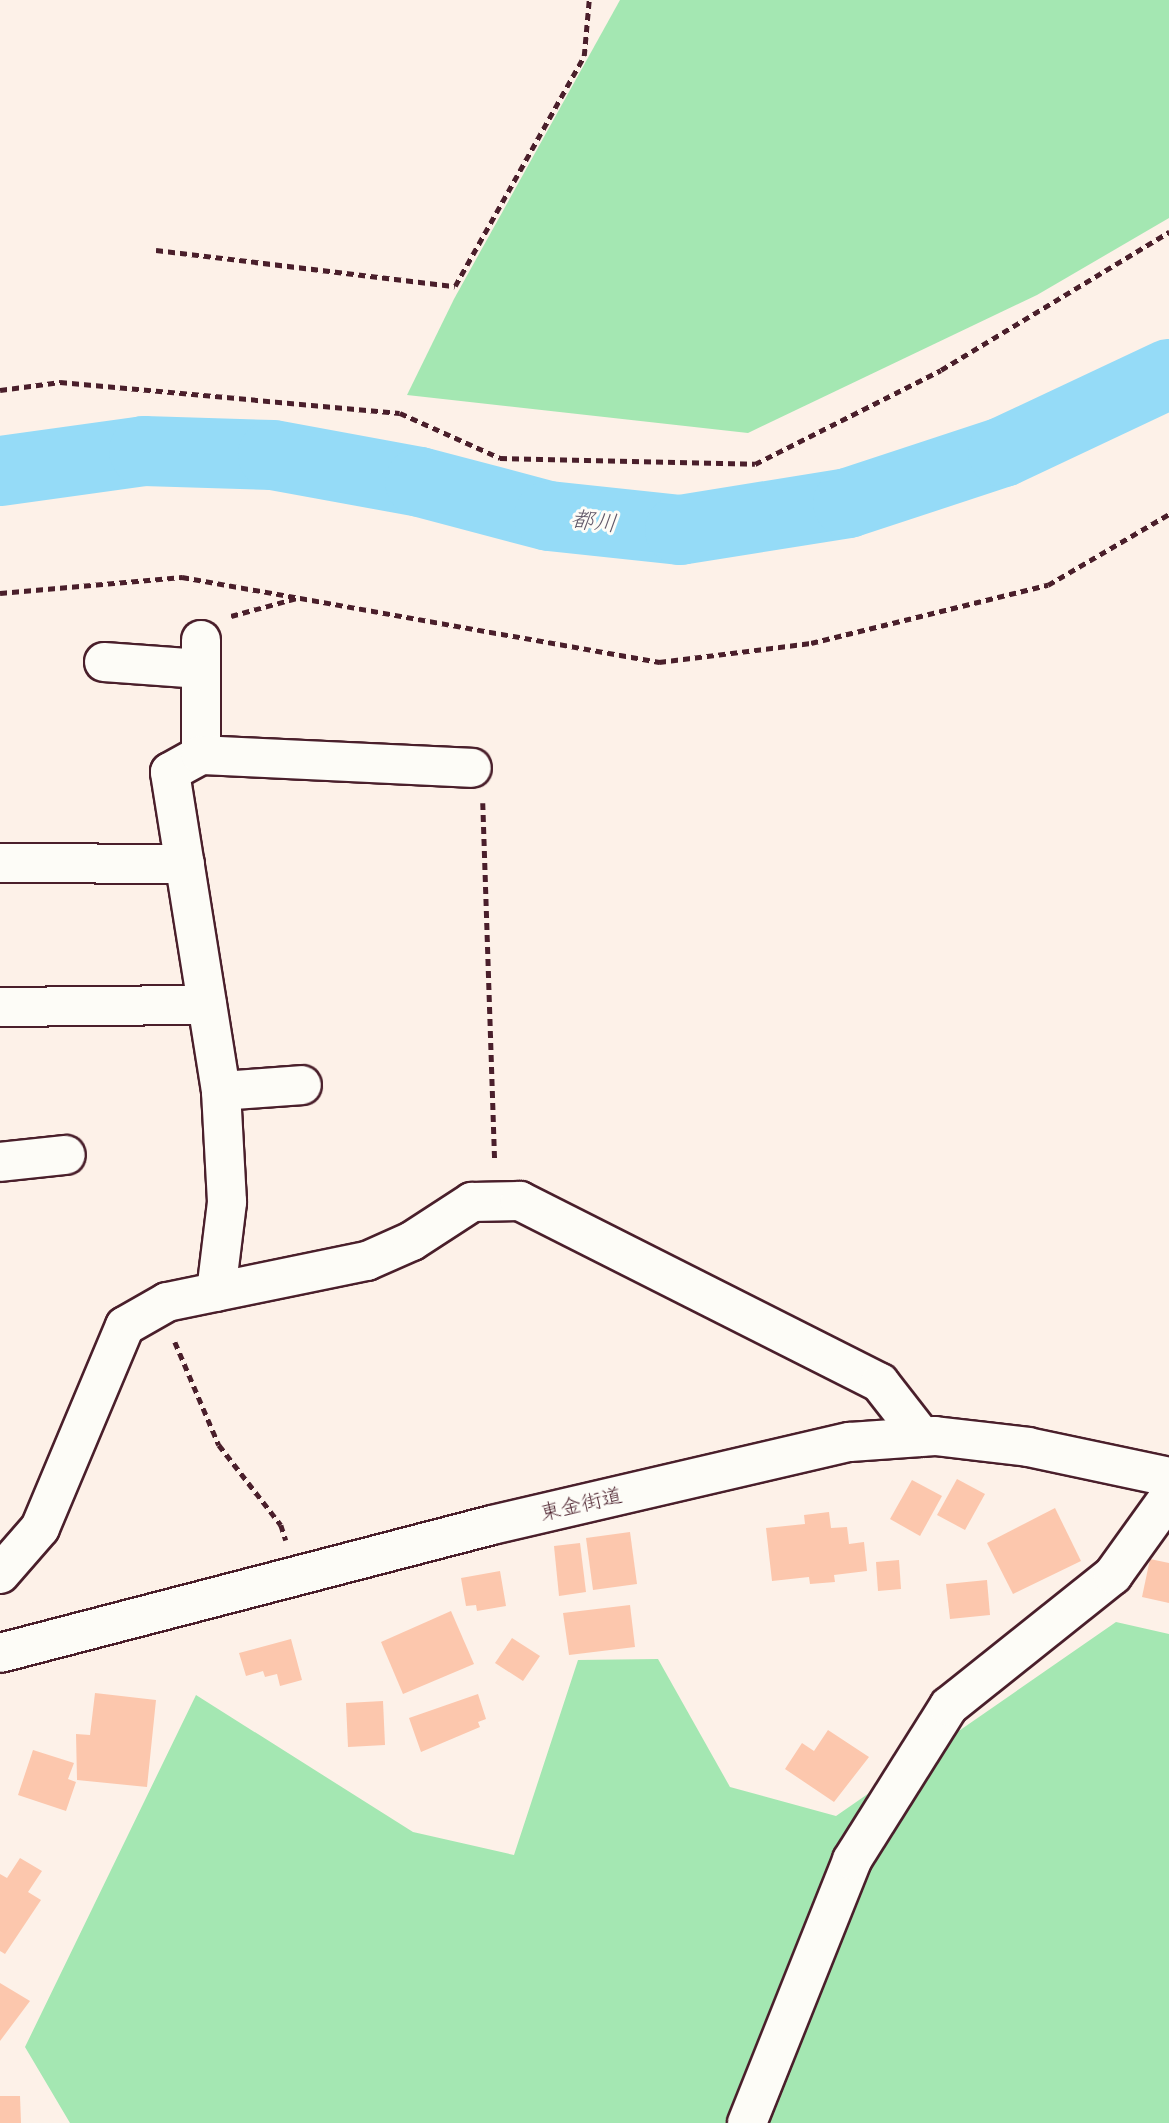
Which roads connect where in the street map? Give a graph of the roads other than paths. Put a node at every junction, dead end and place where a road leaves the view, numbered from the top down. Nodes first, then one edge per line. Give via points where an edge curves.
1 (104, 662) dead end
2 (201, 755) junction
3 (472, 768) road end
4 (0, 863) edge
5 (185, 864) junction
6 (207, 1005) junction
7 (0, 1007) edge
8 (302, 1085) dead end
9 (220, 1091) junction
10 (66, 1155) dead end
11 (0, 1162) edge
12 (216, 1292) junction
13 (922, 1437) junction
14 (1169, 1477) edge
15 (1169, 1497) edge
16 (0, 1574) edge
17 (0, 1653) edge
18 (747, 2123) edge

1 - 2 main road via 201,654
2 - 3 main road
2 - 5 main road via 170,772
4 - 5 main road
5 - 6 main road
6 - 7 main road
6 - 9 main road
8 - 9 main road
9 - 12 main road via 227,1202
10 - 11 main road
12 - 13 main road via 367,1261 412,1241 472,1202 520,1200 880,1383
12 - 16 main road via 160,1306 125,1326 40,1528
13 - 14 main road, 東金街道 via 1028,1447
13 - 17 main road, 東金街道 via 836,1445 492,1525
15 - 18 main road via 1113,1575 949,1706 852,1860

